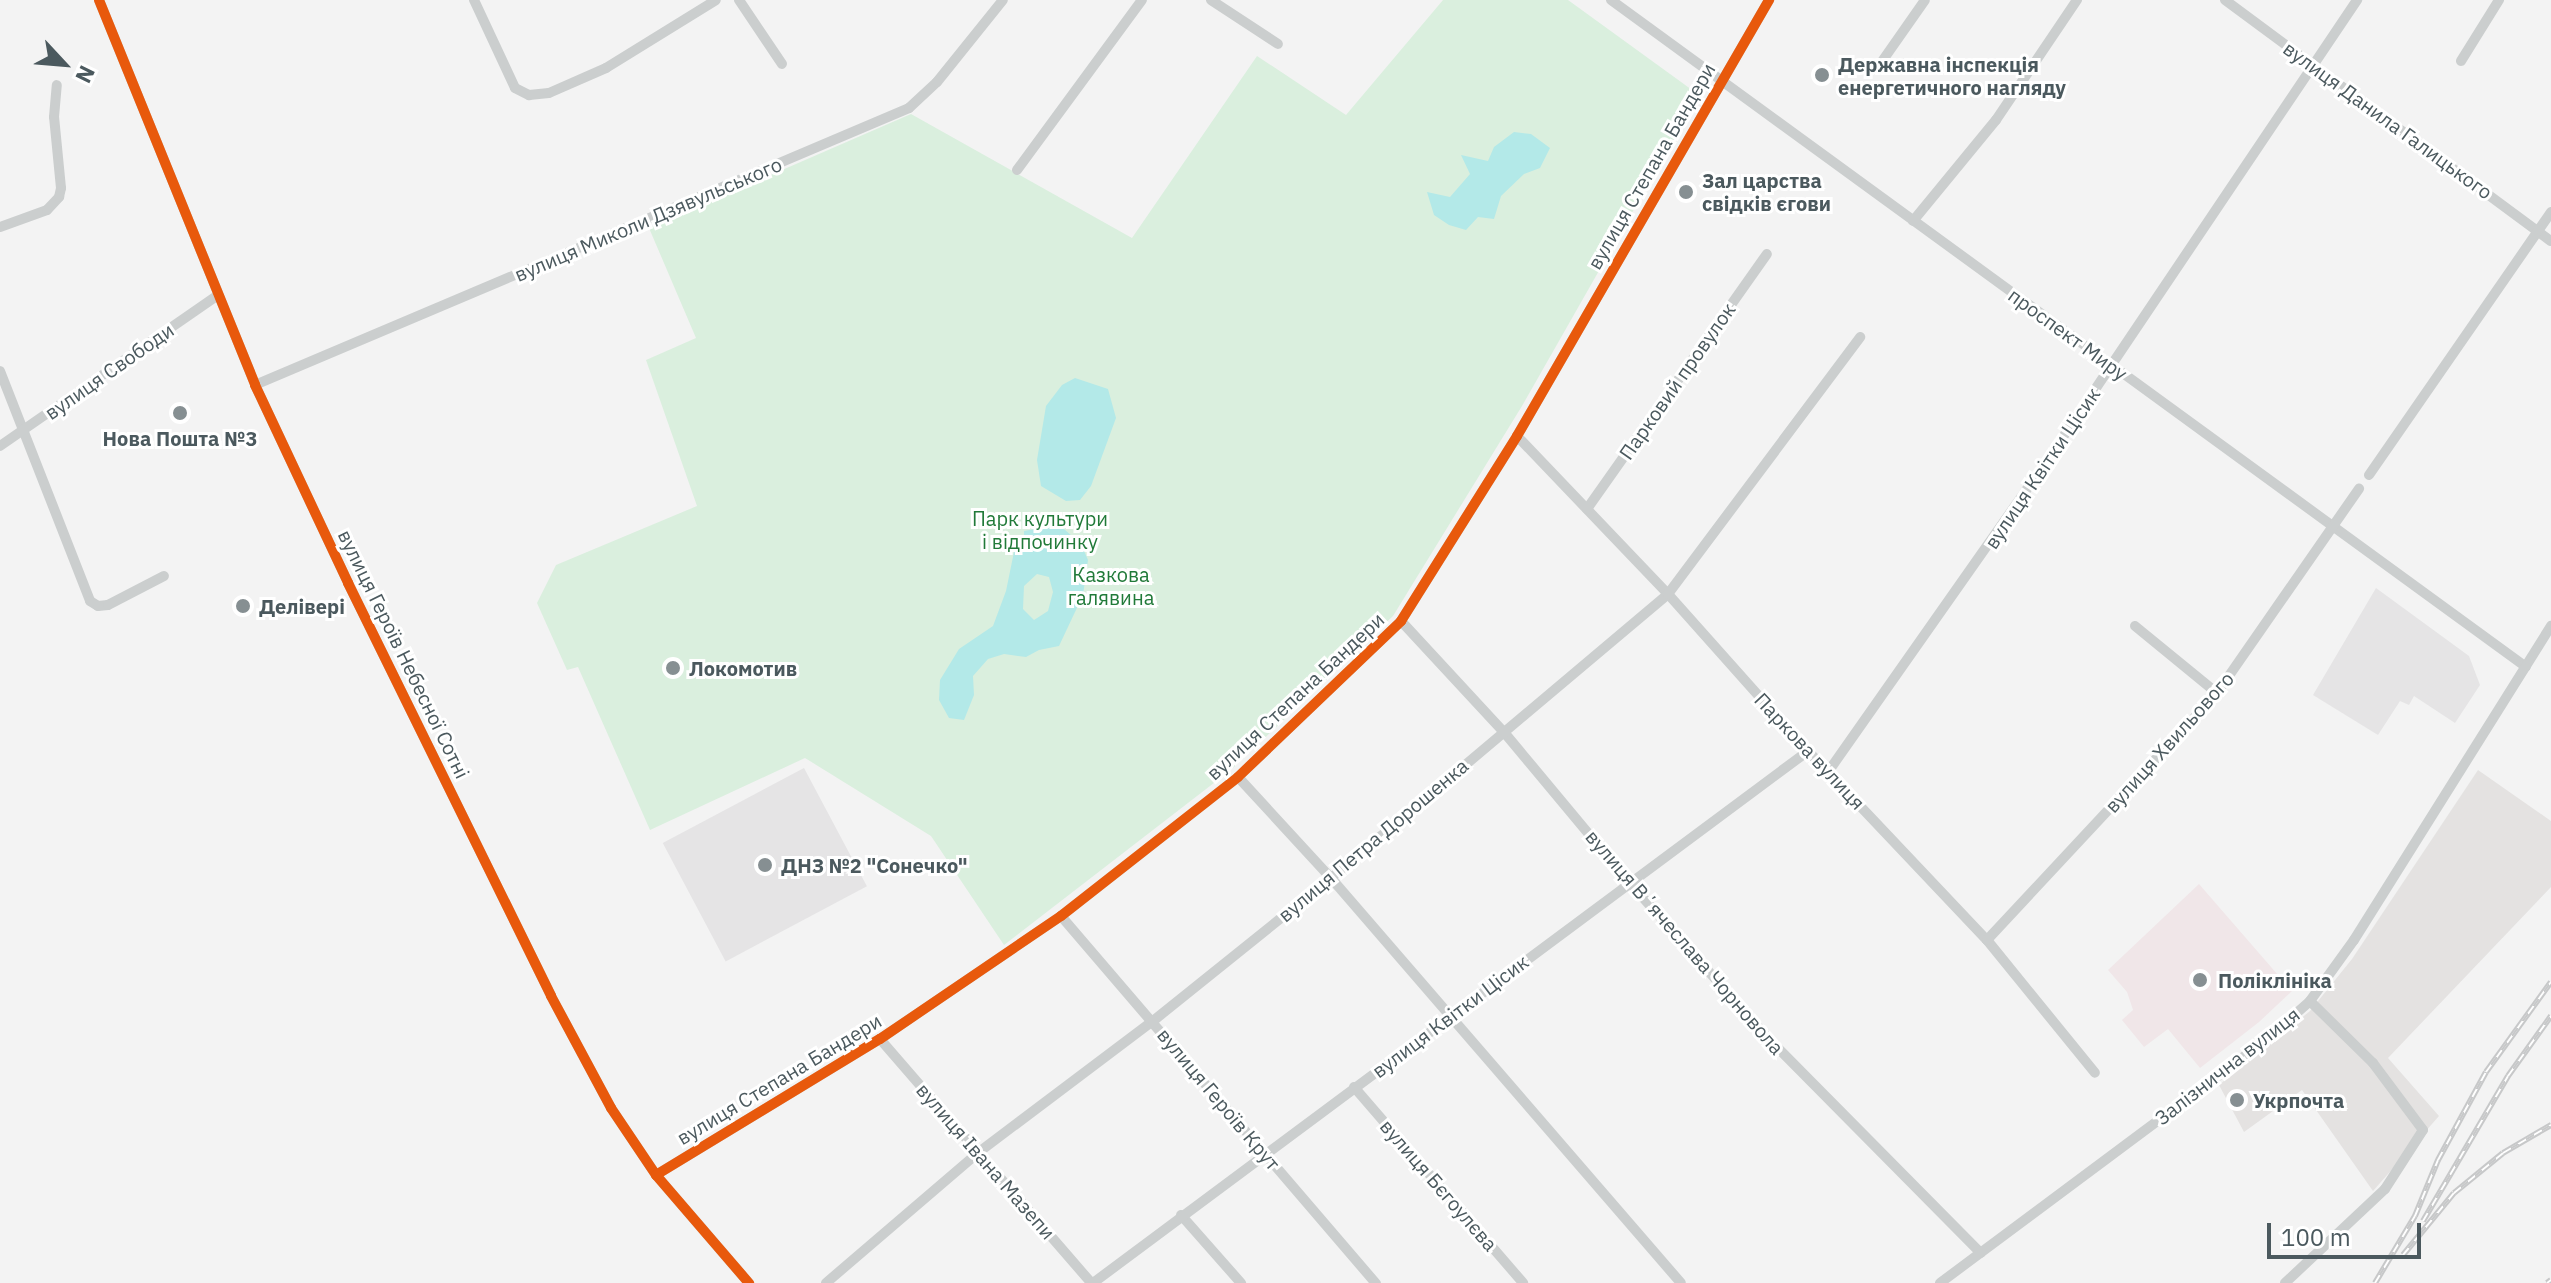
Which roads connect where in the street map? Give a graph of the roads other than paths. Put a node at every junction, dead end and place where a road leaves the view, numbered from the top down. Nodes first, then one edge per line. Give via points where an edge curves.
1 (99, 0) edge
2 (474, 0) edge
3 (716, 0) edge
4 (739, 0) edge
5 (1003, 0) edge
6 (1142, 0) edge
7 (1211, 0) edge
8 (1611, 0) edge
9 (1769, 0) edge
10 (1925, 0) edge
11 (2077, 0) edge
12 (2225, 0) edge
13 (2357, 0) edge
14 (2499, 0) edge
15 (1278, 44) dead end
16 (2461, 61) dead end
17 (782, 64) dead end
18 (2314, 65) junction
19 (1876, 70) dead end
20 (1720, 81) junction
21 (57, 85) dead end
22 (1017, 170) dead end
23 (2551, 212) edge
24 (1913, 221) junction
25 (0, 227) edge
26 (2539, 232) junction
27 (2551, 241) edge
28 (1767, 254) dead end
29 (218, 295) junction
30 (1860, 337) dead end
31 (2112, 365) junction
32 (0, 371) edge
33 (255, 385) junction
34 (23, 430) junction
35 (1517, 436) junction
36 (0, 446) edge
37 (2369, 475) dead end
38 (2359, 489) dead end
39 (1587, 509) junction
40 (2333, 526) junction
41 (164, 576) dead end
42 (1668, 594) junction
43 (1401, 621) junction
44 (2135, 626) dead end
45 (2551, 626) edge
46 (2526, 667) junction
47 (2217, 693) junction
48 (1503, 731) junction
49 (1808, 751) junction
50 (1828, 772) junction
51 (1238, 777) junction
52 (1331, 878) junction
53 (1629, 882) junction
54 (1061, 916) junction
55 (1987, 940) junction
56 (2310, 1001) junction
57 (1450, 1016) junction
58 (1153, 1021) junction
59 (880, 1039) junction
60 (2095, 1073) dead end
61 (1354, 1087) junction
62 (979, 1152) junction
63 (1265, 1153) junction
64 (656, 1175) junction
65 (1181, 1215) junction
66 (1981, 1253) junction
67 (749, 1283) edge
68 (826, 1283) edge
69 (1092, 1283) edge
70 (1241, 1283) edge
71 (1376, 1283) edge
72 (1523, 1283) edge
73 (1681, 1283) edge
74 (1940, 1283) edge
75 (2285, 1283) edge

1 - 29 street, вулиця Героїв Небесної Сотні
2 - 3 street via 515,88 529,95 549,93 606,68
4 - 17 street
5 - 33 street, вулиця Миколи Дзявульського via 937,82 909,108
6 - 22 street
7 - 15 street
8 - 20 street, проспект Миру
9 - 20 street, вулиця Степана Бандери
10 - 19 street
11 - 24 street via 1996,120
12 - 18 street, вулиця Данила Галицького
13 - 18 street, вулиця Квітки Цісик
14 - 16 street
18 - 26 street, вулиця Данила Галицького
18 - 31 street, вулиця Квітки Цісик
20 - 24 street, проспект Миру
20 - 35 street, вулиця Степана Бандери
21 - 25 street via 59,197 47,210
23 - 26 street
24 - 31 street, проспект Миру
26 - 27 street, вулиця Данила Галицького
26 - 37 street
28 - 39 street, Парковий провулок
29 - 33 street, вулиця Героїв Небесної Сотні
29 - 34 street, вулиця Свободи
30 - 42 street, вулиця Петра Дорошенка
31 - 40 street, проспект Миру
31 - 50 street, вулиця Квітки Цісик
32 - 34 street
33 - 64 street, вулиця Героїв Небесної Сотні via 551,996 611,1108
34 - 36 street, вулиця Свободи
34 - 41 street via 90,601 108,605
35 - 39 street, Паркова вулиця
35 - 43 street, вулиця Степана Бандери
38 - 40 street, вулиця Хвильового
39 - 42 street, Паркова вулиця
40 - 46 street, проспект Миру
40 - 47 street, вулиця Хвильового
42 - 48 street, вулиця Петра Дорошенка
42 - 49 street, Паркова вулиця
43 - 48 street, вулиця Вʼячеслава Чорновола
43 - 51 street, вулиця Степана Бандери
44 - 47 street
45 - 46 street, Залізнична вулиця
46 - 56 street, Залізнична вулиця
47 - 55 street, вулиця Хвильового
48 - 52 street, вулиця Петра Дорошенка
48 - 53 street, вулиця Вʼячеслава Чорновола
49 - 50 street, Паркова вулиця
49 - 53 street, вулиця Квітки Цісик
50 - 55 street, Паркова вулиця
51 - 52 street
51 - 54 street, вулиця Степана Бандери
52 - 57 street
52 - 58 street, вулиця Петра Дорошенка
53 - 57 street, вулиця Квітки Цісик
53 - 66 street, вулиця Вʼячеслава Чорновола via 1769,1039
54 - 58 street, вулиця Героїв Крут
54 - 59 street, вулиця Степана Бандери
55 - 60 street, Паркова вулиця
56 - 66 street, Залізнична вулиця via 2265,1041
56 - 75 street via 2373,1063 2423,1130 2385,1189
57 - 61 street, вулиця Квітки Цісик
57 - 73 street
58 - 62 street, вулиця Петра Дорошенка
58 - 63 street, вулиця Героїв Крут
59 - 62 street, вулиця Івана Мазепи
59 - 64 street, вулиця Степана Бандери
61 - 63 street, вулиця Квітки Цісик
61 - 72 street, вулиця Бєгоулєва
62 - 68 street, вулиця Петра Дорошенка
62 - 69 street, вулиця Івана Мазепи
63 - 65 street, вулиця Квітки Цісик
63 - 71 street, вулиця Героїв Крут
64 - 67 street, вулиця Героїв Небесної Сотні
65 - 69 street, вулиця Квітки Цісик
65 - 70 street
66 - 74 street, Залізнична вулиця

